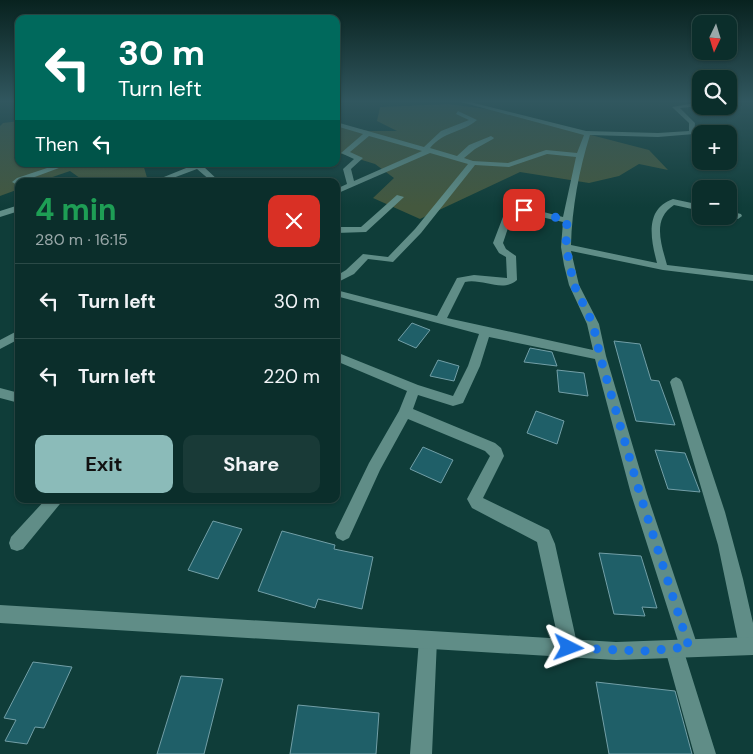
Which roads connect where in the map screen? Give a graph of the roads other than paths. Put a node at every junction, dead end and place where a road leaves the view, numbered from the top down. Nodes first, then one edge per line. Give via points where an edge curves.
1 (363, 137) edge
2 (383, 137) edge
3 (438, 137) edge
4 (587, 137) edge
5 (491, 138) dead end
6 (427, 150) junction
7 (580, 154) junction
8 (458, 158) junction
9 (473, 163) junction
10 (57, 167) edge
11 (196, 167) edge
12 (203, 167) edge
13 (26, 178) edge
14 (166, 178) edge
15 (212, 178) edge
16 (351, 184) junction
17 (340, 190) edge
18 (400, 196) dead end
19 (692, 206) edge
20 (15, 209) edge
21 (0, 214) edge
22 (567, 220) junction
23 (340, 230) edge
24 (566, 247) junction
25 (663, 267) junction
26 (340, 278) edge
27 (753, 278) edge
28 (340, 295) edge
29 (440, 321) junction
30 (485, 332) junction
31 (15, 336) edge
32 (0, 345) edge
33 (600, 356) junction
34 (340, 358) edge
35 (676, 382) dead end
36 (414, 389) junction
37 (0, 393) edge
38 (15, 397) edge
39 (405, 412) junction
40 (52, 503) edge
41 (343, 533) dead end
42 (17, 543) dead end
43 (0, 614) edge
44 (428, 640) junction
45 (750, 646) edge
46 (569, 648) junction
47 (682, 648) junction
48 (421, 754) edge
49 (704, 754) edge

1 - 16 street via 344,153 360,158 347,169
2 - 6 street
3 - 6 street
4 - 7 street
5 - 8 street via 472,146
6 - 8 street
6 - 16 street
7 - 9 street via 546,152 508,165
7 - 22 street
8 - 9 street
9 - 26 street via 390,260 366,256
10 - 13 street
11 - 14 street
12 - 15 street
16 - 17 street
18 - 23 street via 363,230
19 - 25 street via 673,202 658,218 654,234
20 - 21 street
22 - 24 street
22 - 29 street via 524,210 509,211 498,243 502,251 511,256 512,280 503,282 471,277 460,280
24 - 25 street
24 - 33 street via 574,285 593,324
25 - 27 street
28 - 29 street
29 - 30 street
30 - 33 street
30 - 36 street via 458,400 447,401
31 - 32 street
33 - 47 street
34 - 36 street
35 - 45 street via 730,554
36 - 39 street
37 - 38 street
39 - 41 street via 374,467
39 - 46 street via 496,452 497,456 475,499 477,503 544,536
40 - 42 street
43 - 44 street
44 - 46 street
44 - 48 street
45 - 47 street
46 - 47 street via 616,651
47 - 49 street

